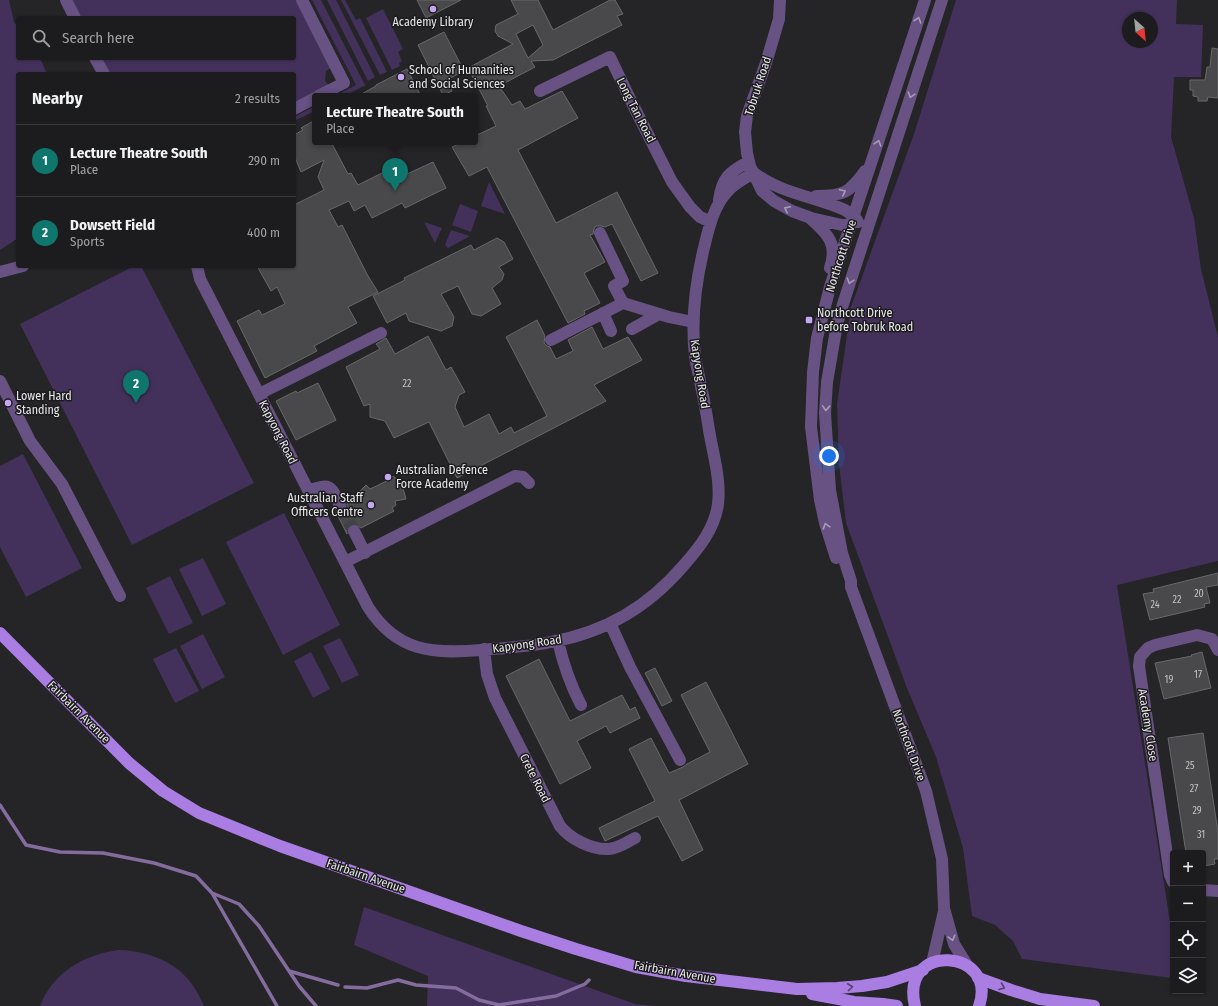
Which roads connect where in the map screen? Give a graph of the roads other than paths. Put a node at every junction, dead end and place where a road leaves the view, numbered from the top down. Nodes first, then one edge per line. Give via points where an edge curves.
1 (66, 0) edge
2 (302, 0) edge
3 (780, 0) edge
4 (925, 0) edge
5 (942, 0) edge
6 (74, 16) edge
7 (97, 60) edge
8 (103, 72) edge
9 (540, 91) dead end
10 (324, 93) edge
11 (312, 100) edge
12 (296, 108) edge
13 (871, 163) junction
14 (751, 167) junction
15 (882, 181) junction
16 (805, 196) junction
17 (811, 218) junction
18 (854, 220) junction
19 (711, 222) junction
20 (600, 233) dead end
21 (862, 244) junction
22 (16, 268) edge
23 (197, 268) edge
24 (0, 272) edge
25 (623, 303) junction
26 (603, 313) junction
27 (659, 314) junction
28 (694, 322) junction
29 (632, 329) dead end
30 (611, 331) dead end
31 (381, 333) dead end
32 (551, 340) dead end
33 (0, 382) edge
34 (812, 382) junction
35 (259, 394) junction
36 (529, 483) dead end
37 (308, 490) junction
38 (340, 506) tunnel mouth
39 (354, 531) tunnel mouth
40 (365, 553) junction
41 (346, 562) junction
42 (851, 587) junction
43 (120, 596) dead end
44 (610, 623) junction
45 (0, 633) edge
46 (558, 641) junction
47 (484, 650) junction
48 (1218, 650) edge
49 (581, 705) dead end
50 (680, 760) dead end
51 (635, 838) dead end
52 (1170, 875) edge
53 (1206, 890) edge
54 (1218, 891) edge
55 (944, 908) junction
56 (966, 965) junction
57 (928, 966) junction
58 (978, 978) junction
59 (798, 989) junction
60 (897, 1006) edge
61 (915, 1006) edge
62 (979, 1006) edge
63 (1094, 1006) edge

1 - 6 street
2 - 10 street via 344,83
3 - 14 street, Tobruk Road via 779,19 747,116 745,132
13 -> 4 street, Northcott Drive
5 -> 15 street, Northcott Drive
7 - 8 street
9 - 19 street, Long Tan Road via 610,57 672,182 690,207 700,217
11 - 12 street
16 -> 13 street via 844,193 853,187
13 - 18 street, Northcott Drive
14 - 16 street via 770,183
17 -> 14 street, Tobruk Road via 785,208 767,196
14 - 19 street, Kapyong Road via 718,205
15 - 18 street via 863,214
15 - 21 street, Northcott Drive
16 - 18 street via 840,208
17 - 18 street, Tobruk Road via 842,226
17 - 34 street via 832,243 833,254 811,342 809,357
18 - 21 street via 862,232
18 - 34 street, Northcott Drive via 824,309 817,338
19 - 28 street, Kapyong Road via 699,271
20 - 25 street via 623,281 614,286
21 -> 42 street, Northcott Drive via 837,324 827,382 825,413 830,490
22 - 24 street
23 - 35 street, Kapyong Road
25 - 26 street
25 - 27 street
26 - 30 street
26 - 32 street
27 - 28 street
27 - 29 street
28 - 44 street, Kapyong Road via 696,358 717,478 718,504 714,521 703,542 663,589 629,614
31 - 35 street
33 - 43 street via 30,441 62,484
42 -> 34 street, Northcott Drive via 838,562 820,500 811,427
35 - 37 street, Kapyong Road
36 - 40 street via 523,477 515,476
37 - 38 street via 328,486
37 - 41 street, Kapyong Road
39 - 40 street
40 - 41 street
41 - 47 street, Kapyong Road via 368,607 390,633 402,641 440,652
42 - 55 street, Northcott Drive via 926,791 942,859
44 - 46 street, Kapyong Road
44 - 50 street via 630,667
45 - 59 main road, Fairbairn Avenue via 129,763 163,791 199,812 280,846 576,949 636,967 686,976
46 - 47 street, Kapyong Road
46 - 49 street via 563,662
47 - 51 street, Crete Road via 487,674 495,698 560,826 576,839 605,849 617,847
48 - 52 street, Academy Close via 1212,639 1197,635 1155,645 1148,648 1140,657 1139,666
53 - 54 street
55 -> 56 street, Northcott Drive via 954,944
55 - 57 street, Northcott Drive
56 - 57 main road, Fairbairn Avenue via 956,960 944,959
56 - 58 main road
59 -> 57 main road, Fairbairn Avenue via 837,988 886,982
57 - 61 main road via 917,978 914,987
58 - 62 main road via 981,988
58 -> 63 main road via 1040,999
59 - 60 main road, Fairbairn Avenue via 854,1002

